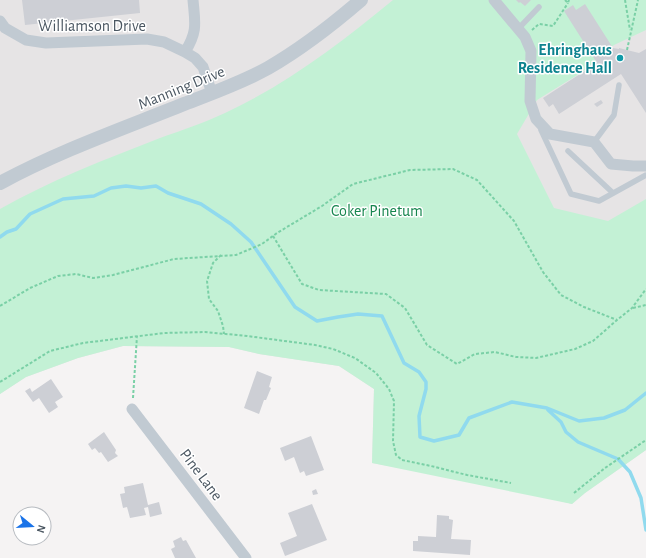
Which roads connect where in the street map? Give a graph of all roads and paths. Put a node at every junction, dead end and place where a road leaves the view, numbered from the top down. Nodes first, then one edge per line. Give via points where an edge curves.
1 (193, 0) edge
2 (361, 0) edge
3 (494, 0) edge
4 (565, 0) edge
5 (625, 0) edge
6 (638, 0) edge
7 (569, 1) edge
8 (539, 7) dead end
9 (0, 21) edge
10 (521, 33) junction
11 (630, 33) junction
12 (627, 50) dead end
13 (185, 52) junction
14 (619, 85) dead end
15 (212, 93) junction
16 (536, 119) junction
17 (594, 142) junction
18 (568, 151) dead end
19 (646, 166) edge
20 (646, 175) edge
21 (0, 183) edge
22 (613, 193) junction
23 (273, 236) junction
24 (222, 255) junction
25 (646, 289) edge
26 (646, 304) edge
27 (0, 306) edge
28 (632, 308) junction
29 (617, 320) junction
30 (224, 334) junction
31 (137, 336) junction
32 (0, 382) edge
33 (132, 409) joint
34 (646, 440) edge
35 (511, 484) dead end
36 (574, 493) dead end
37 (246, 558) edge

1 - 13 street via 195,31
2 - 15 street, Manning Drive via 303,46 274,64
3 - 10 street
4 - 7 path
5 - 11 path
6 - 11 path
7 - 10 path via 553,26 539,24
8 - 10 lane
9 - 13 street, Williamson Drive via 6,28 26,40 46,44 147,39 164,42
10 - 16 street via 531,51 530,101
11 - 12 path
13 - 15 street, Williamson Drive via 203,67
14 - 17 lane via 614,115
15 - 21 street, Manning Drive via 70,149
16 - 17 street via 550,134
16 - 22 lane via 571,194 599,201
17 - 19 street via 611,164
18 - 22 lane
20 - 22 lane
23 - 24 path via 244,252
23 - 29 path via 302,284 319,290 386,294 405,308 427,345 457,364 475,354 495,352 536,358 575,349 593,341
23 - 29 path via 353,184 410,170 453,170 477,180 514,220 544,272 561,295
24 - 27 path via 174,259 93,278 76,274 58,276 30,288
24 - 30 path via 213,263 207,281 209,299 218,311
25 - 28 path
26 - 28 path
28 - 29 path
30 - 31 path via 205,332
30 - 35 path via 315,345 356,358 376,373 389,388 394,401 393,441 396,455 402,460
31 - 32 path via 82,343 50,351
31 - 33 path
33 - 37 street, Pine Lane
34 - 36 path

